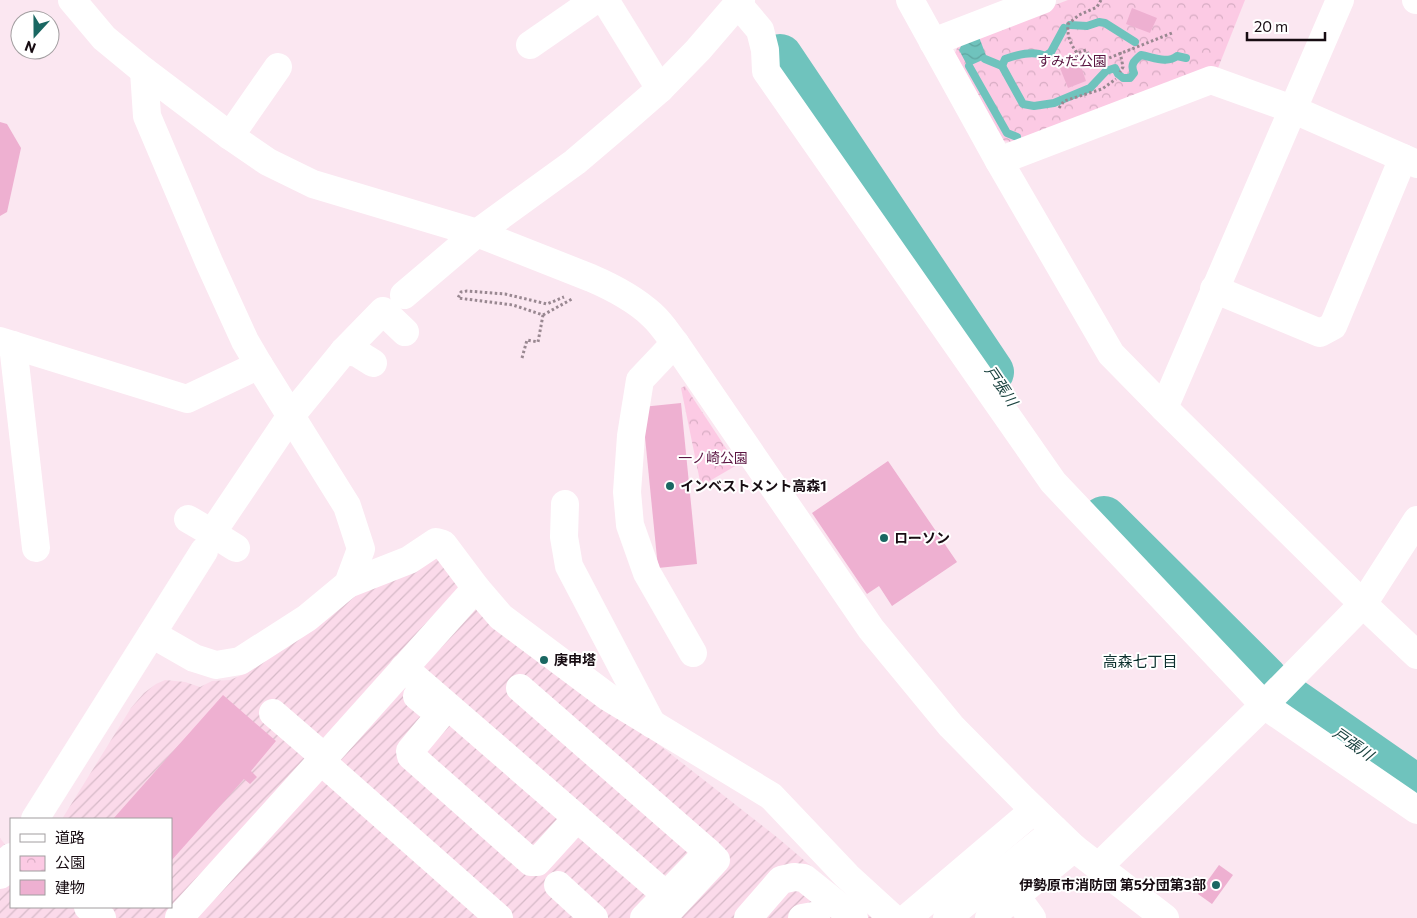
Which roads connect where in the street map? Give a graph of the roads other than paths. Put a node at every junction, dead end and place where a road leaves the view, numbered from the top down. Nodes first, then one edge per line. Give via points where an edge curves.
1 (72, 0) edge
2 (595, 0) edge
3 (605, 0) edge
4 (910, 0) edge
5 (1042, 0) edge
6 (1340, 0) edge
7 (740, 2) edge
8 (933, 42) junction
9 (530, 45) dead end
10 (278, 67) dead end
11 (144, 71) junction
12 (660, 89) junction
13 (1292, 109) junction
14 (230, 136) junction
15 (999, 161) junction
16 (1410, 161) edge
17 (477, 233) junction
18 (1214, 289) junction
19 (404, 295) dead end
20 (405, 332) dead end
21 (6, 343) edge
22 (675, 343) junction
23 (344, 351) junction
24 (373, 363) dead end
25 (259, 365) junction
26 (1164, 408) junction
27 (290, 417) junction
28 (565, 504) dead end
29 (188, 518) dead end
30 (1417, 520) edge
31 (208, 542) junction
32 (36, 548) dead end
33 (236, 548) dead end
34 (348, 584) junction
35 (476, 588) junction
36 (1363, 604) junction
37 (152, 634) junction
38 (693, 652) dead end
39 (1417, 655) edge
40 (400, 672) junction
41 (520, 688) dead end
42 (1264, 705) junction
43 (273, 713) dead end
44 (653, 726) junction
45 (322, 759) junction
46 (1034, 810) junction
47 (1417, 810) edge
48 (36, 818) edge
49 (577, 818) junction
50 (1064, 839) junction
51 (10, 859) edge
52 (1098, 867) junction
53 (0, 875) edge
54 (558, 885) dead end
55 (1016, 896) junction
56 (664, 907) edge
57 (179, 918) edge
58 (499, 918) edge
59 (594, 918) edge
60 (644, 918) edge
61 (748, 918) edge
62 (802, 918) edge
63 (816, 918) edge
64 (854, 918) edge
65 (893, 918) edge
66 (907, 918) edge
67 (947, 918) edge
68 (989, 918) edge
69 (1032, 918) edge
70 (1165, 918) edge

1 - 11 street via 104,38
2 - 9 street
3 - 12 street
4 - 8 street
5 - 8 street
6 - 13 street
7 - 12 street
7 - 42 street via 760,30 766,71 1053,482
8 - 15 street
10 - 14 street
11 - 14 street
11 - 25 street via 147,116 209,262
12 - 17 street via 575,162
13 - 15 street via 1211,80
13 - 16 street
13 - 18 street
14 - 17 street via 268,162 313,184
15 - 26 street via 1111,354
16 - 18 street via 1333,326 1320,333
17 - 19 street
17 - 22 street via 606,284 652,316
18 - 26 street
20 - 23 street via 383,311
21 - 25 street via 187,399
21 - 32 street
22 - 38 street via 640,380 627,492 630,525 647,573
22 - 46 street via 871,629 951,726
23 - 24 street via 357,353
23 - 27 street
25 - 27 street
26 - 36 street
27 - 31 street
27 - 34 street via 347,506 361,549
28 - 44 street via 564,538 568,566
29 - 31 street
30 - 36 street
31 - 33 street
31 - 37 street
34 - 35 street via 409,560 436,542 443,544
34 - 37 street via 307,618 240,661 216,665 194,658
35 - 40 street
35 - 44 street via 501,616
36 - 39 street
36 - 42 street
37 - 48 street
40 - 45 street
40 - 49 street
40 - 49 street via 440,716 410,751 411,756 531,862 537,862
41 - 56 street via 708,852
42 - 47 street
42 - 52 street
43 - 45 street
44 - 65 street via 771,796 847,876
45 - 57 street
45 - 58 street
46 - 50 street
46 - 66 street
49 - 56 street
50 - 52 street
50 - 55 street
50 - 67 street
51 - 53 street
52 - 70 street
54 - 59 street
55 - 68 street
55 - 69 street
56 - 60 street
61 - 64 street via 781,880 794,877 804,878
62 - 63 street

